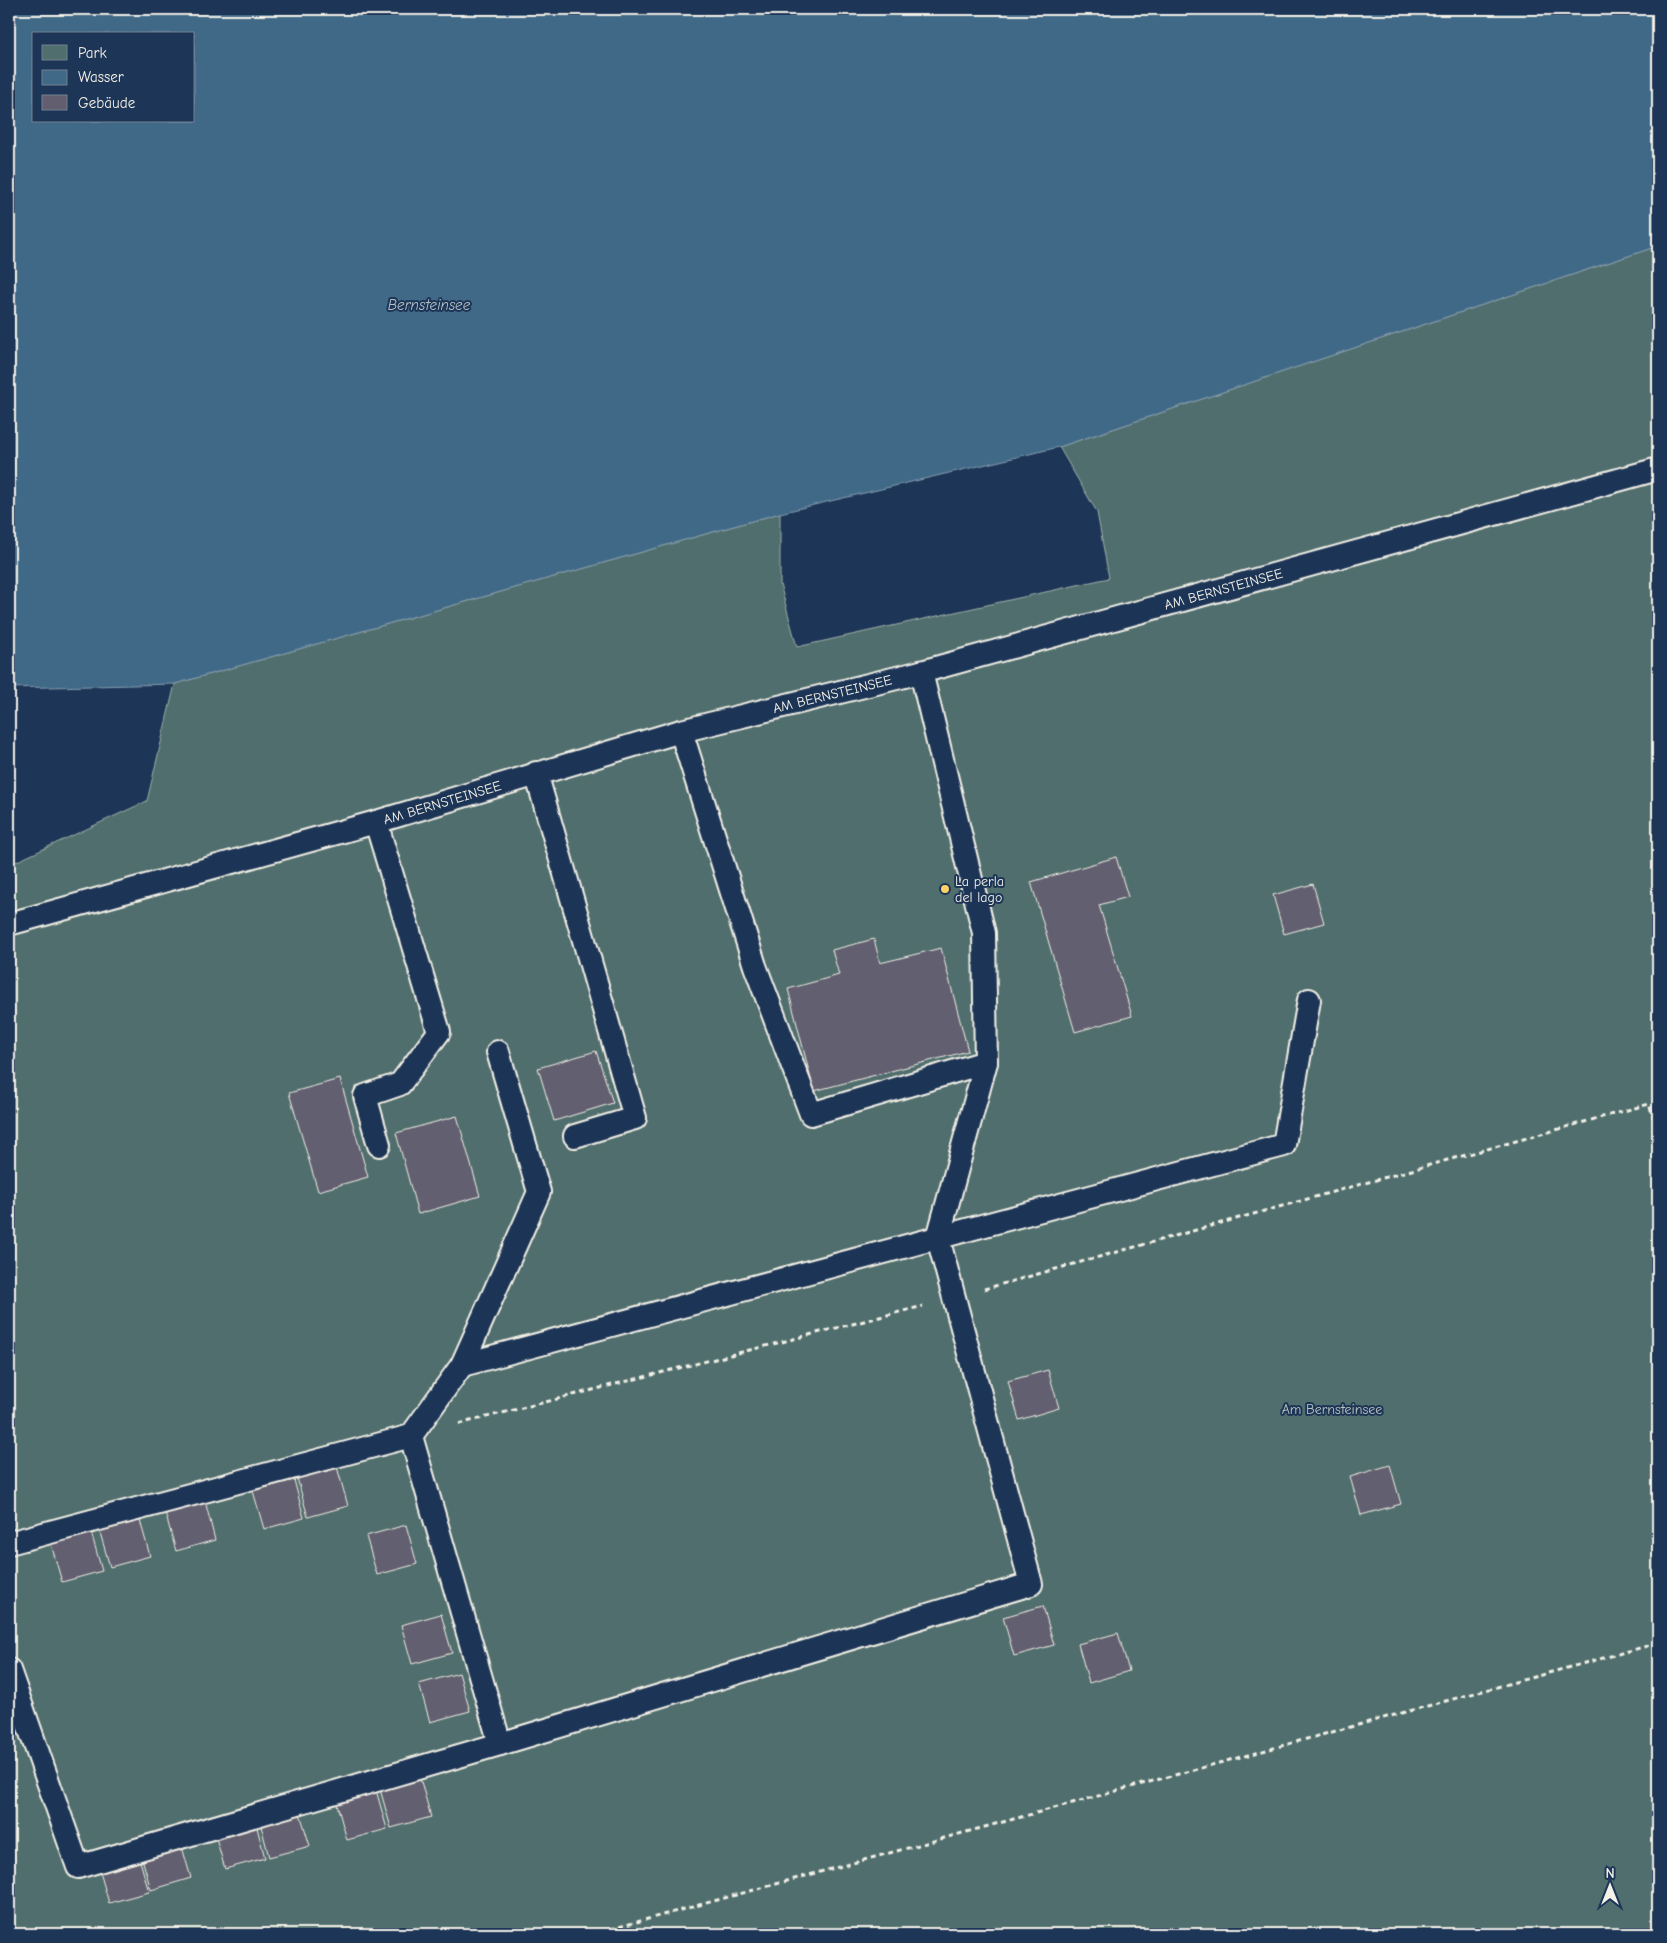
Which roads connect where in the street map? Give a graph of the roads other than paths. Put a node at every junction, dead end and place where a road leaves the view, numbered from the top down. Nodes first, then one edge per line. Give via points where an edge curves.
1 (1658, 469) edge
2 (921, 672) junction
3 (681, 731) junction
4 (536, 774) junction
5 (376, 822) junction
6 (9, 924) edge
7 (1309, 1000) dead end
8 (498, 1052) dead end
9 (986, 1062) junction
10 (575, 1136) dead end
11 (380, 1145) dead end
12 (938, 1238) junction
13 (462, 1365) junction
14 (412, 1436) junction
15 (9, 1542) edge
16 (9, 1670) edge
17 (500, 1744) junction

1 - 2 lane, AM BERNSTEINSEE
2 - 3 lane, AM BERNSTEINSEE
2 - 9 lane via 984,934
3 - 4 lane, AM BERNSTEINSEE
3 - 9 lane via 755,966 811,1114
4 - 5 lane, AM BERNSTEINSEE
4 - 10 lane via 636,1118
5 - 6 lane, AM BERNSTEINSEE
5 - 11 lane via 439,1032 400,1084 365,1096
7 - 12 lane via 1284,1146
8 - 13 lane via 539,1192
9 - 12 lane
12 - 13 lane
12 - 17 lane via 1031,1584
13 - 14 lane
14 - 15 lane
14 - 17 lane
16 - 17 lane via 78,1867

